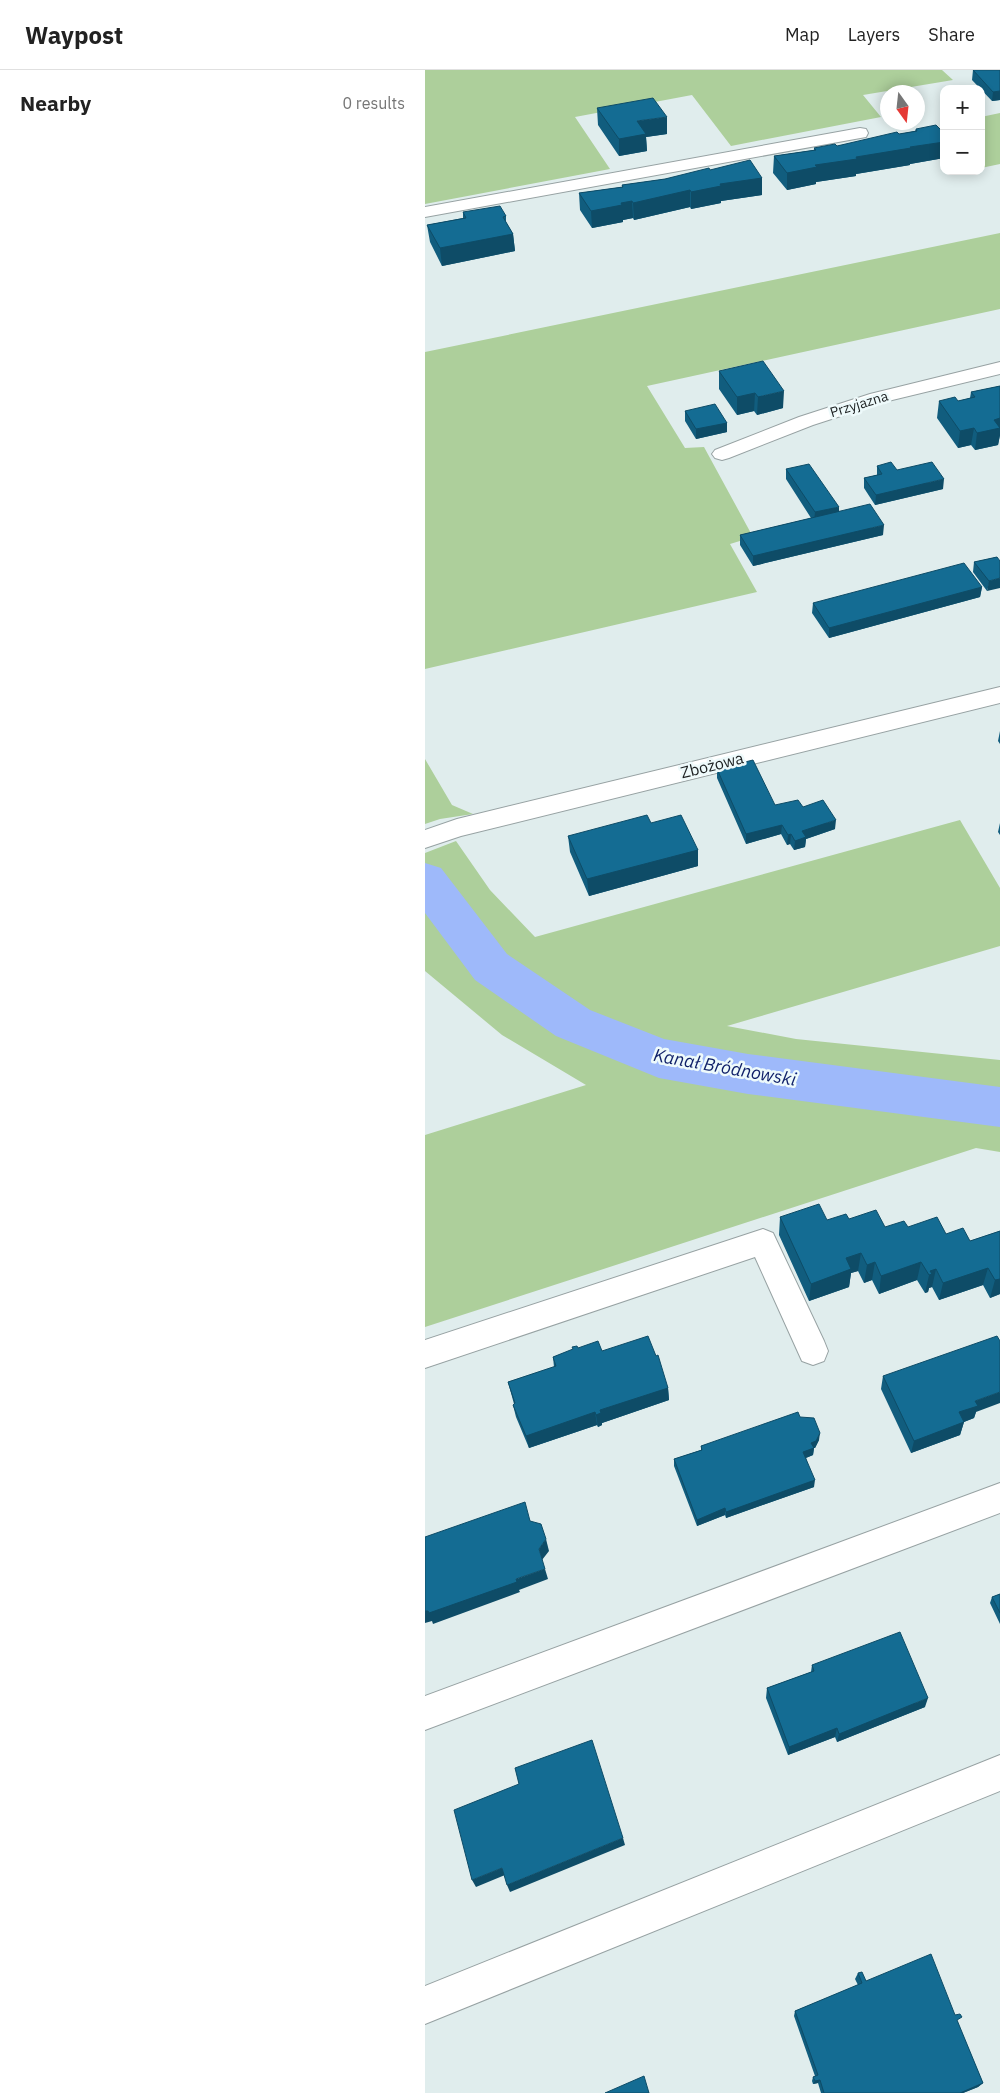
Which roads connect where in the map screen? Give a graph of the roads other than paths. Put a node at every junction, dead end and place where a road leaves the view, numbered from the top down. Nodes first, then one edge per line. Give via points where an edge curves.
1 (860, 133) dead end
2 (425, 212) edge
3 (1000, 368) edge
4 (722, 454) dead end
5 (1000, 695) edge
6 (425, 839) edge
7 (813, 1351) dead end
8 (425, 1354) edge
9 (1000, 1498) edge
10 (425, 1713) edge
11 (1000, 1774) edge
12 (425, 2005) edge

1 - 2 street
3 - 4 street, Przyjazna via 877,398 805,421
5 - 6 street, Zbożowa via 457,828
7 - 8 street via 763,1242
9 - 10 street
11 - 12 street

